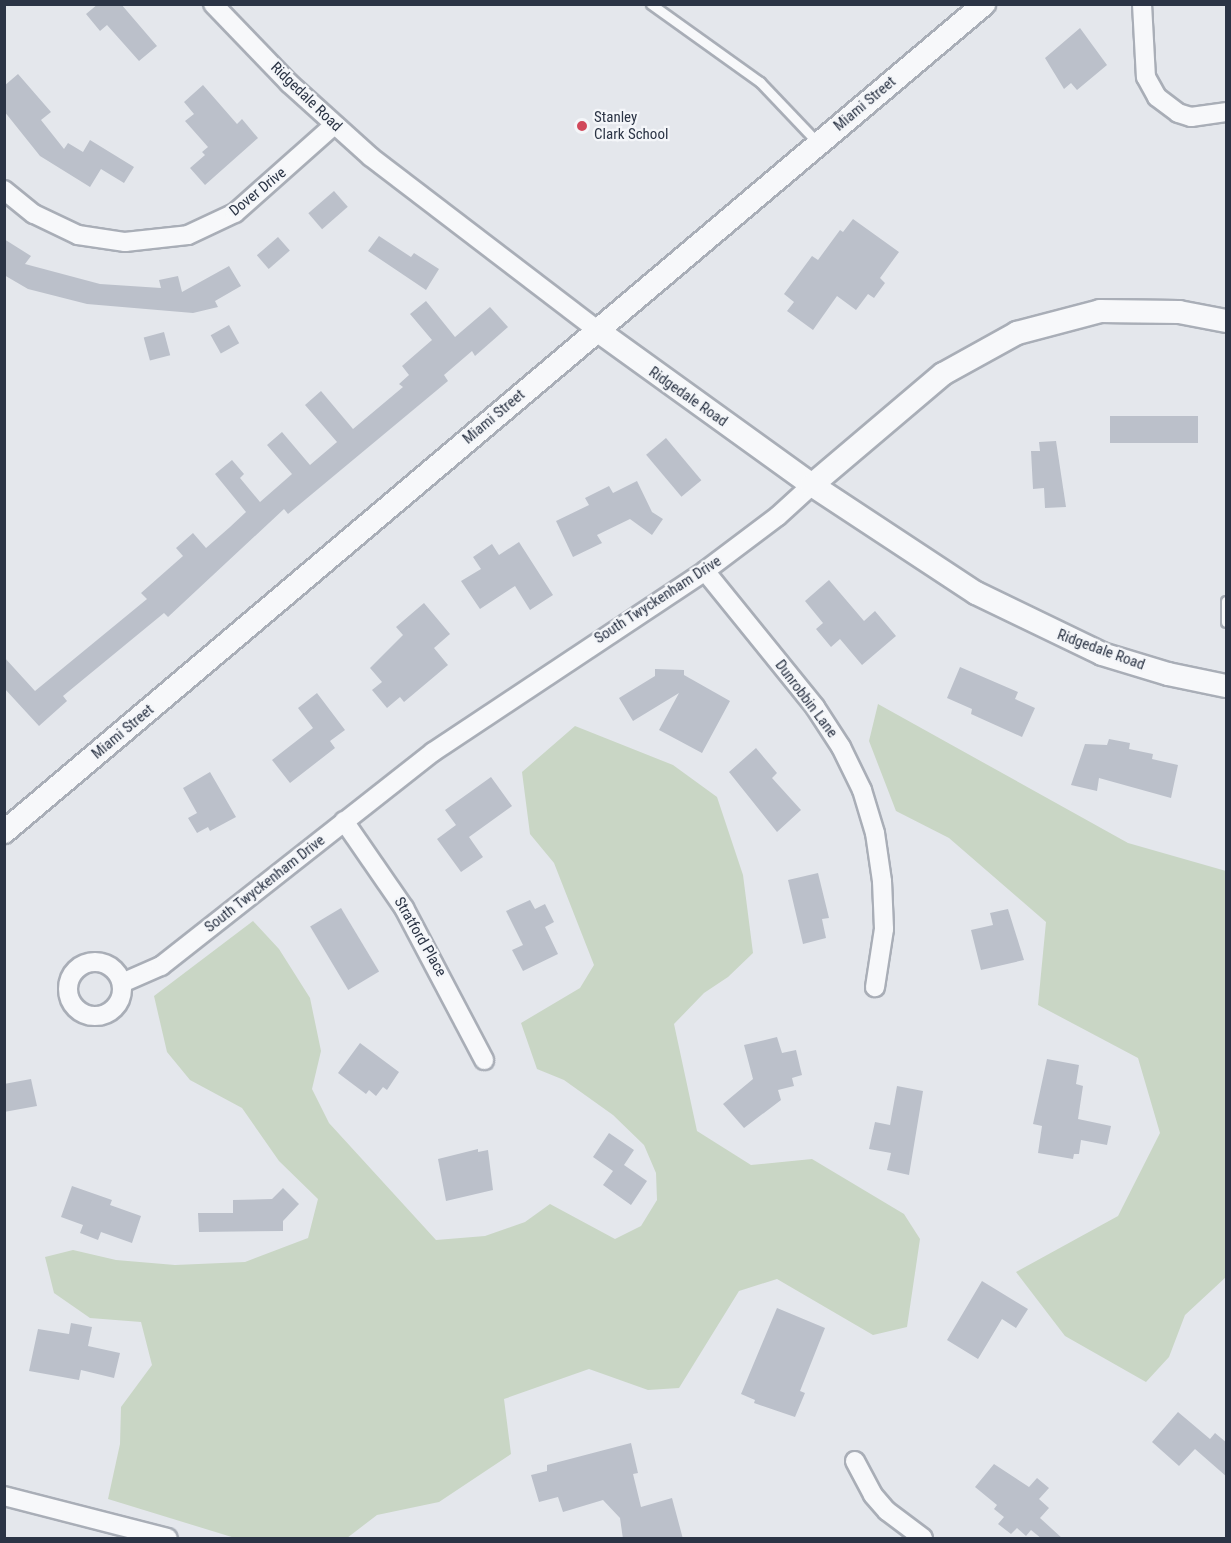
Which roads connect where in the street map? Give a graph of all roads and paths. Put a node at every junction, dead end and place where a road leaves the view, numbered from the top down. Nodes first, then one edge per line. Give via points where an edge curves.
1 (213, 4) edge
2 (651, 4) edge
3 (984, 4) edge
4 (1142, 4) edge
5 (1227, 112) edge
6 (334, 125) junction
7 (819, 144) junction
8 (4, 190) edge
9 (1227, 321) edge
10 (597, 330) junction
11 (812, 485) junction
12 (705, 571) junction
13 (1227, 601) edge
14 (1227, 622) edge
15 (1227, 686) edge
16 (344, 822) junction
17 (4, 832) edge
18 (122, 983) dead end
19 (875, 987) dead end
20 (484, 1060) dead end
21 (855, 1461) dead end
22 (4, 1496) edge
23 (168, 1539) edge
24 (924, 1539) edge

1 - 6 street, Ridgedale Road
2 - 7 lane via 760,82
3 - 7 street, Miami Street
4 - 5 street via 1145,67 1157,97 1178,113 1191,117
6 - 8 street, Dover Drive via 235,213 188,235 125,242 78,235 34,214
6 - 10 street, Ridgedale Road
7 - 10 street, Miami Street
9 - 11 street, South Twyckenham Drive via 1179,312 1100,311 1017,333 944,374
10 - 11 street, Ridgedale Road
10 - 17 street, Miami Street
11 - 12 street, South Twyckenham Drive via 770,523
11 - 15 street, Ridgedale Road via 976,593 1042,628 1102,654 1168,674
12 - 16 street, South Twyckenham Drive via 506,700
12 - 19 street, Dunrobbin Lane via 815,707 862,790 875,833 882,881 884,929
13 - 14 lane
16 - 18 street, South Twyckenham Drive via 161,966
16 - 20 street, Stratford Place via 404,908
21 - 24 street via 873,1495 887,1511
22 - 23 street

